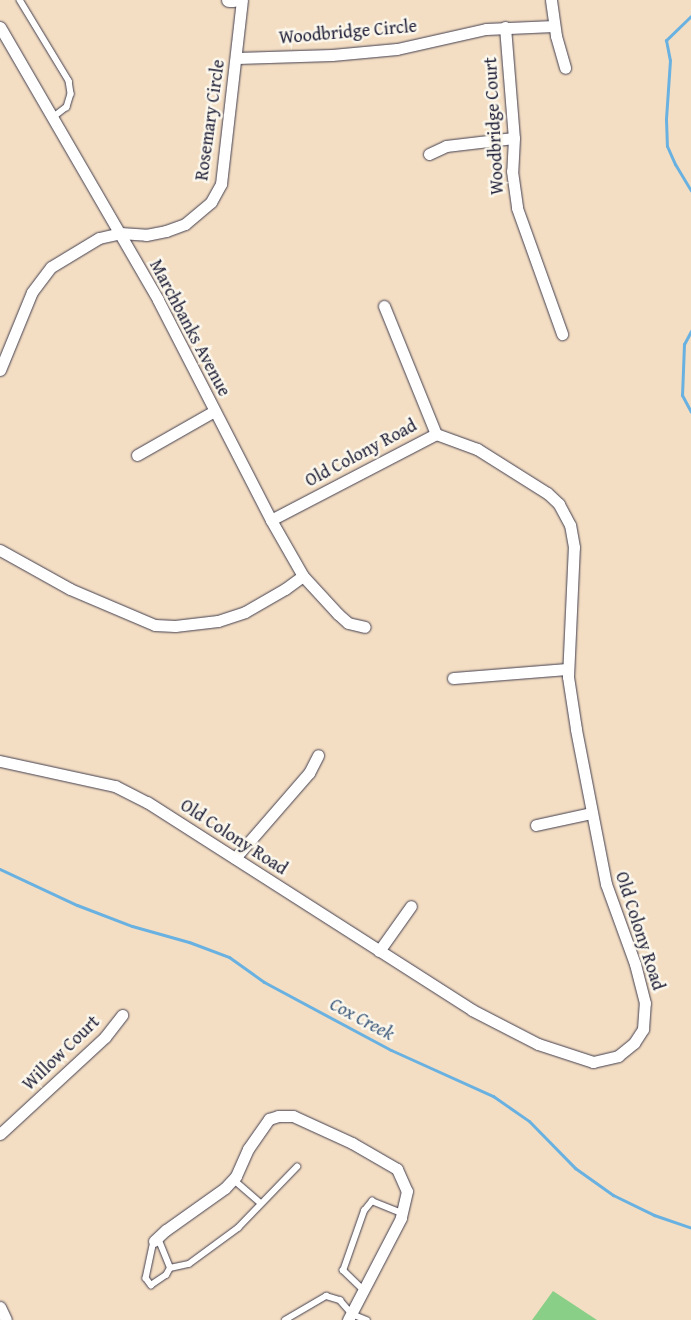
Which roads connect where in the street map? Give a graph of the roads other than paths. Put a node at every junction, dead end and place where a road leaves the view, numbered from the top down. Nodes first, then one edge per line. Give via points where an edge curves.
1 (20, 0) edge
2 (229, 0) edge
3 (234, 0) edge
4 (242, 0) edge
5 (551, 0) edge
6 (554, 26) junction
7 (0, 27) edge
8 (505, 27) junction
9 (237, 58) junction
10 (565, 68) dead end
11 (54, 117) junction
12 (514, 138) junction
13 (429, 154) dead end
14 (120, 234) junction
15 (384, 306) dead end
16 (562, 334) dead end
17 (0, 370) edge
18 (214, 411) junction
19 (436, 434) junction
20 (137, 455) dead end
21 (271, 520) junction
22 (0, 550) edge
23 (303, 576) junction
24 (365, 627) dead end
25 (568, 669) junction
26 (453, 678) dead end
27 (318, 755) dead end
28 (0, 761) edge
29 (591, 813) junction
30 (536, 826) dead end
31 (235, 858) junction
32 (410, 906) dead end
33 (379, 951) junction
34 (122, 1014) dead end
35 (0, 1134) edge
36 (297, 1167) dead end
37 (233, 1180) junction
38 (262, 1203) junction
39 (402, 1214) junction
40 (156, 1240) junction
41 (170, 1268) junction
42 (363, 1290) junction
43 (0, 1308) edge
44 (350, 1317) edge
45 (6, 1320) edge
46 (285, 1320) edge
47 (367, 1320) edge

1 - 11 lane via 69,82 71,94 67,107
2 - 3 street
4 - 9 street, Rosemary Circle
5 - 6 street
6 - 8 street, Woodbridge Circle
6 - 10 street
7 - 11 street, Marchbanks Avenue
8 - 9 street, Woodbridge Circle via 397,48 332,55
8 - 12 street, Woodbridge Court
9 - 14 street, Rosemary Circle via 221,184 211,202 185,224 166,231 146,235
11 - 14 street, Marchbanks Avenue
12 - 13 street via 446,146
12 - 16 street, Woodbridge Court via 512,172 517,208
14 - 17 street, Rosemary Circle via 99,238 51,267 32,292
14 - 18 street, Marchbanks Avenue via 158,300
15 - 19 street
18 - 20 street
18 - 21 street, Marchbanks Avenue
19 - 21 street, Old Colony Road
19 - 25 street, Old Colony Road via 476,449 500,463 547,493 565,514 574,547
21 - 23 street, Marchbanks Avenue
22 - 23 street via 70,589 155,625 218,621 245,612
23 - 24 street, Marchbanks Avenue via 343,619
25 - 26 street
25 - 29 street, Old Colony Road
27 - 31 street via 308,773
28 - 31 street, Old Colony Road via 115,786 147,802
29 - 30 street
29 - 33 street, Old Colony Road via 606,884 636,964 645,1003 642,1029 634,1043 618,1056 593,1062 538,1044 472,1010
31 - 33 street, Old Colony Road
32 - 33 street
34 - 35 street, Willow Court via 105,1037
36 - 38 lane
37 - 38 lane
37 - 39 street via 268,1119 293,1116 397,1170 407,1191
37 - 40 street
38 - 41 lane via 238,1228 204,1255 189,1264
39 - 42 street
39 - 42 lane via 372,1201 364,1211 343,1272
40 - 41 lane
40 - 41 lane via 148,1264 148,1283 151,1285 166,1275
42 - 44 street
43 - 45 street
44 - 46 lane via 340,1300 326,1296
44 - 47 lane

